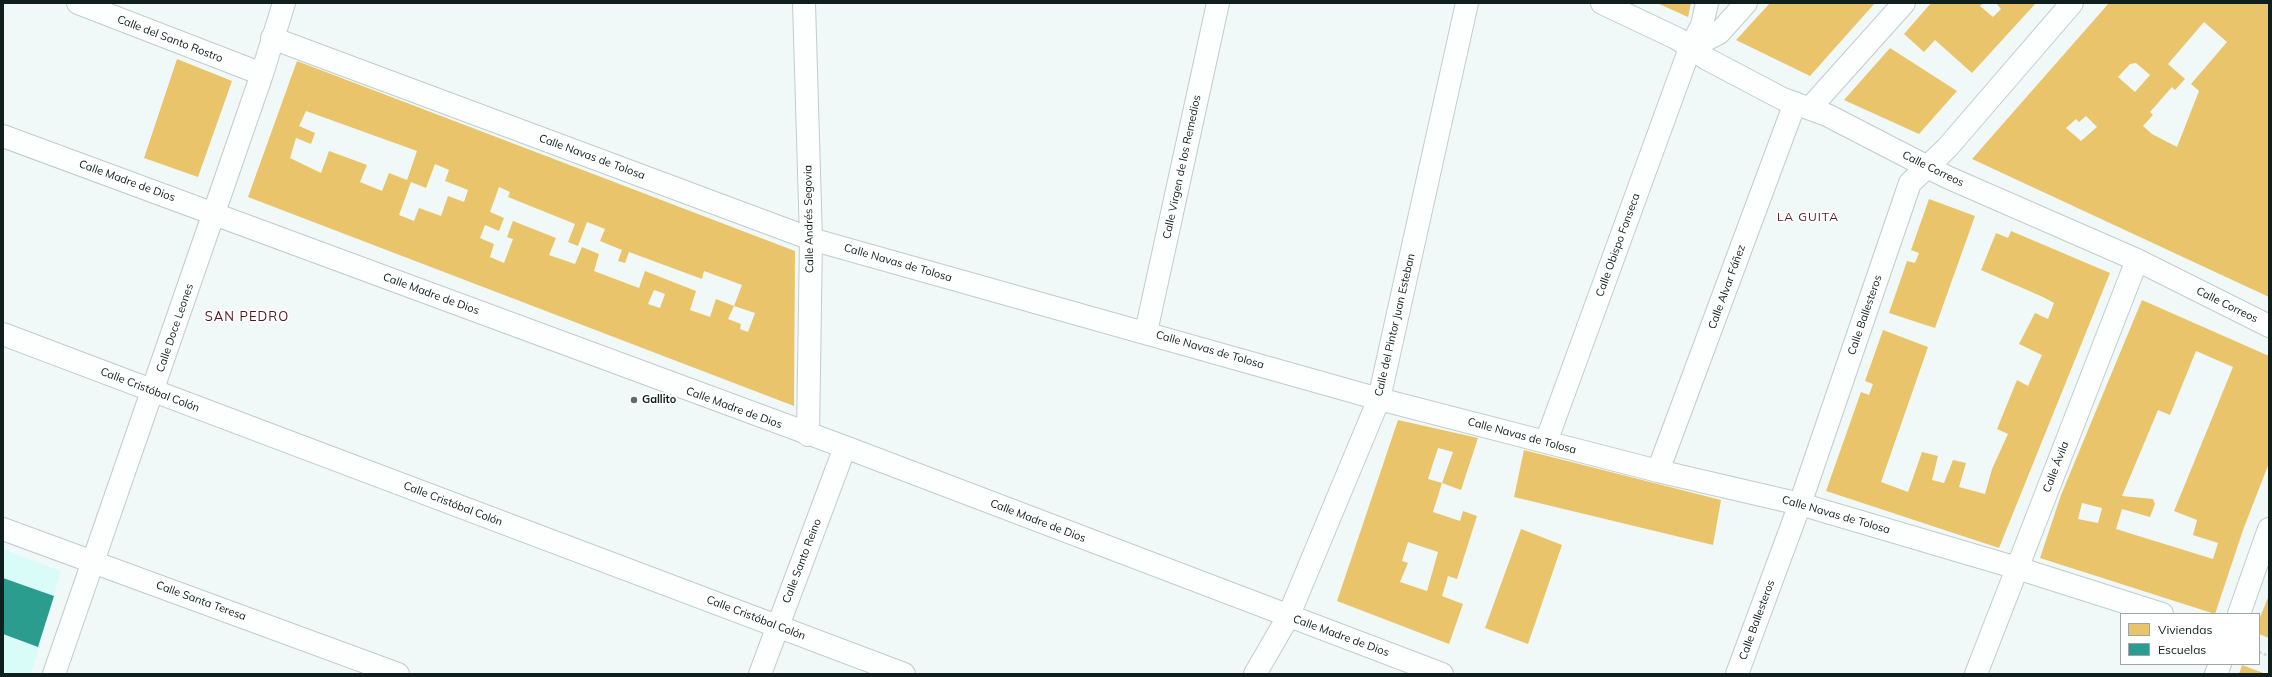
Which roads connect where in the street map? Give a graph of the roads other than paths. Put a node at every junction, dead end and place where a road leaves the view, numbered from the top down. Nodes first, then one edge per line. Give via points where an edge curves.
1 (78, 3) edge
2 (284, 3) edge
3 (804, 3) edge
4 (1218, 3) edge
5 (1467, 3) edge
6 (1602, 3) edge
7 (1707, 3) edge
8 (1746, 3) edge
9 (1904, 3) edge
10 (2072, 3) edge
11 (272, 38) junction
12 (1690, 48) junction
13 (262, 74) junction
14 (1803, 106) junction
15 (3, 136) edge
16 (1926, 166) junction
17 (213, 213) junction
18 (811, 239) junction
19 (2137, 260) junction
20 (2269, 326) edge
21 (1146, 332) junction
22 (3, 334) edge
23 (154, 391) junction
24 (1379, 399) junction
25 (808, 436) junction
26 (1546, 442) junction
27 (845, 447) junction
28 (1658, 471) junction
29 (1800, 504) junction
30 (3, 529) edge
31 (2269, 529) edge
32 (94, 562) junction
33 (2017, 568) junction
34 (2159, 613) edge
35 (2239, 613) edge
36 (1288, 617) junction
37 (778, 626) junction
38 (54, 674) edge
39 (398, 674) edge
40 (760, 674) edge
41 (904, 674) edge
42 (1255, 674) edge
43 (1442, 674) edge
44 (1737, 674) edge
45 (1976, 674) edge

1 - 13 street, Calle del Santo Rostro
2 - 11 street, Calle Doce Leones
3 - 18 street, Calle Andrés Segovia
4 - 21 street, Calle Virgen de los Remedios
5 - 24 street, Calle del Pintor Juan Esteban
6 - 12 street, Calle Correos via 1678,39
7 - 12 street, Calle Obispo Fonseca via 1702,25
8 - 12 street via 1719,33
9 - 14 street, Calle Alvar Fáñez
10 - 16 street, Calle Ballesteros via 1947,148
11 - 13 street, Calle Doce Leones
11 - 18 street, Calle Navas de Tolosa
12 - 14 street, Calle Correos via 1707,59
12 - 26 street, Calle Obispo Fonseca
13 - 17 street, Calle Doce Leones
14 - 16 street, Calle Correos via 1827,115
14 - 28 street, Calle Alvar Fáñez
15 - 17 street, Calle Madre de Dios
16 - 19 street, Calle Correos
16 - 29 street, Calle Ballesteros via 1910,183
17 - 23 street, Calle Doce Leones
17 - 25 street, Calle Madre de Dios
18 - 21 street, Calle Navas de Tolosa
18 - 25 street, Calle Andrés Segovia
19 - 20 street, Calle Correos
19 - 33 street, Calle Ávila
21 - 24 street, Calle Navas de Tolosa
22 - 23 street, Calle Cristóbal Colón
23 - 32 street, Calle Doce Leones
23 - 37 street, Calle Cristóbal Colón
24 - 26 street, Calle Navas de Tolosa
24 - 36 street, Calle del Pintor Juan Esteban
25 - 27 street, Calle Madre de Dios
26 - 28 street, Calle Navas de Tolosa
27 - 36 street, Calle Madre de Dios
27 - 37 street, Calle Santo Reino
28 - 29 street, Calle Navas de Tolosa
29 - 33 street, Calle Navas de Tolosa
29 - 44 street, Calle Ballesteros
30 - 32 street, Calle Santa Teresa
31 - 35 street
32 - 38 street, Calle Doce Leones
32 - 39 street, Calle Santa Teresa
33 - 34 street, Calle Navas de Tolosa
33 - 45 street, Calle Ávila
36 - 42 street, Calle del Pintor Juan Esteban
36 - 43 street, Calle Madre de Dios
37 - 40 street, Calle Santo Reino
37 - 41 street, Calle Cristóbal Colón

